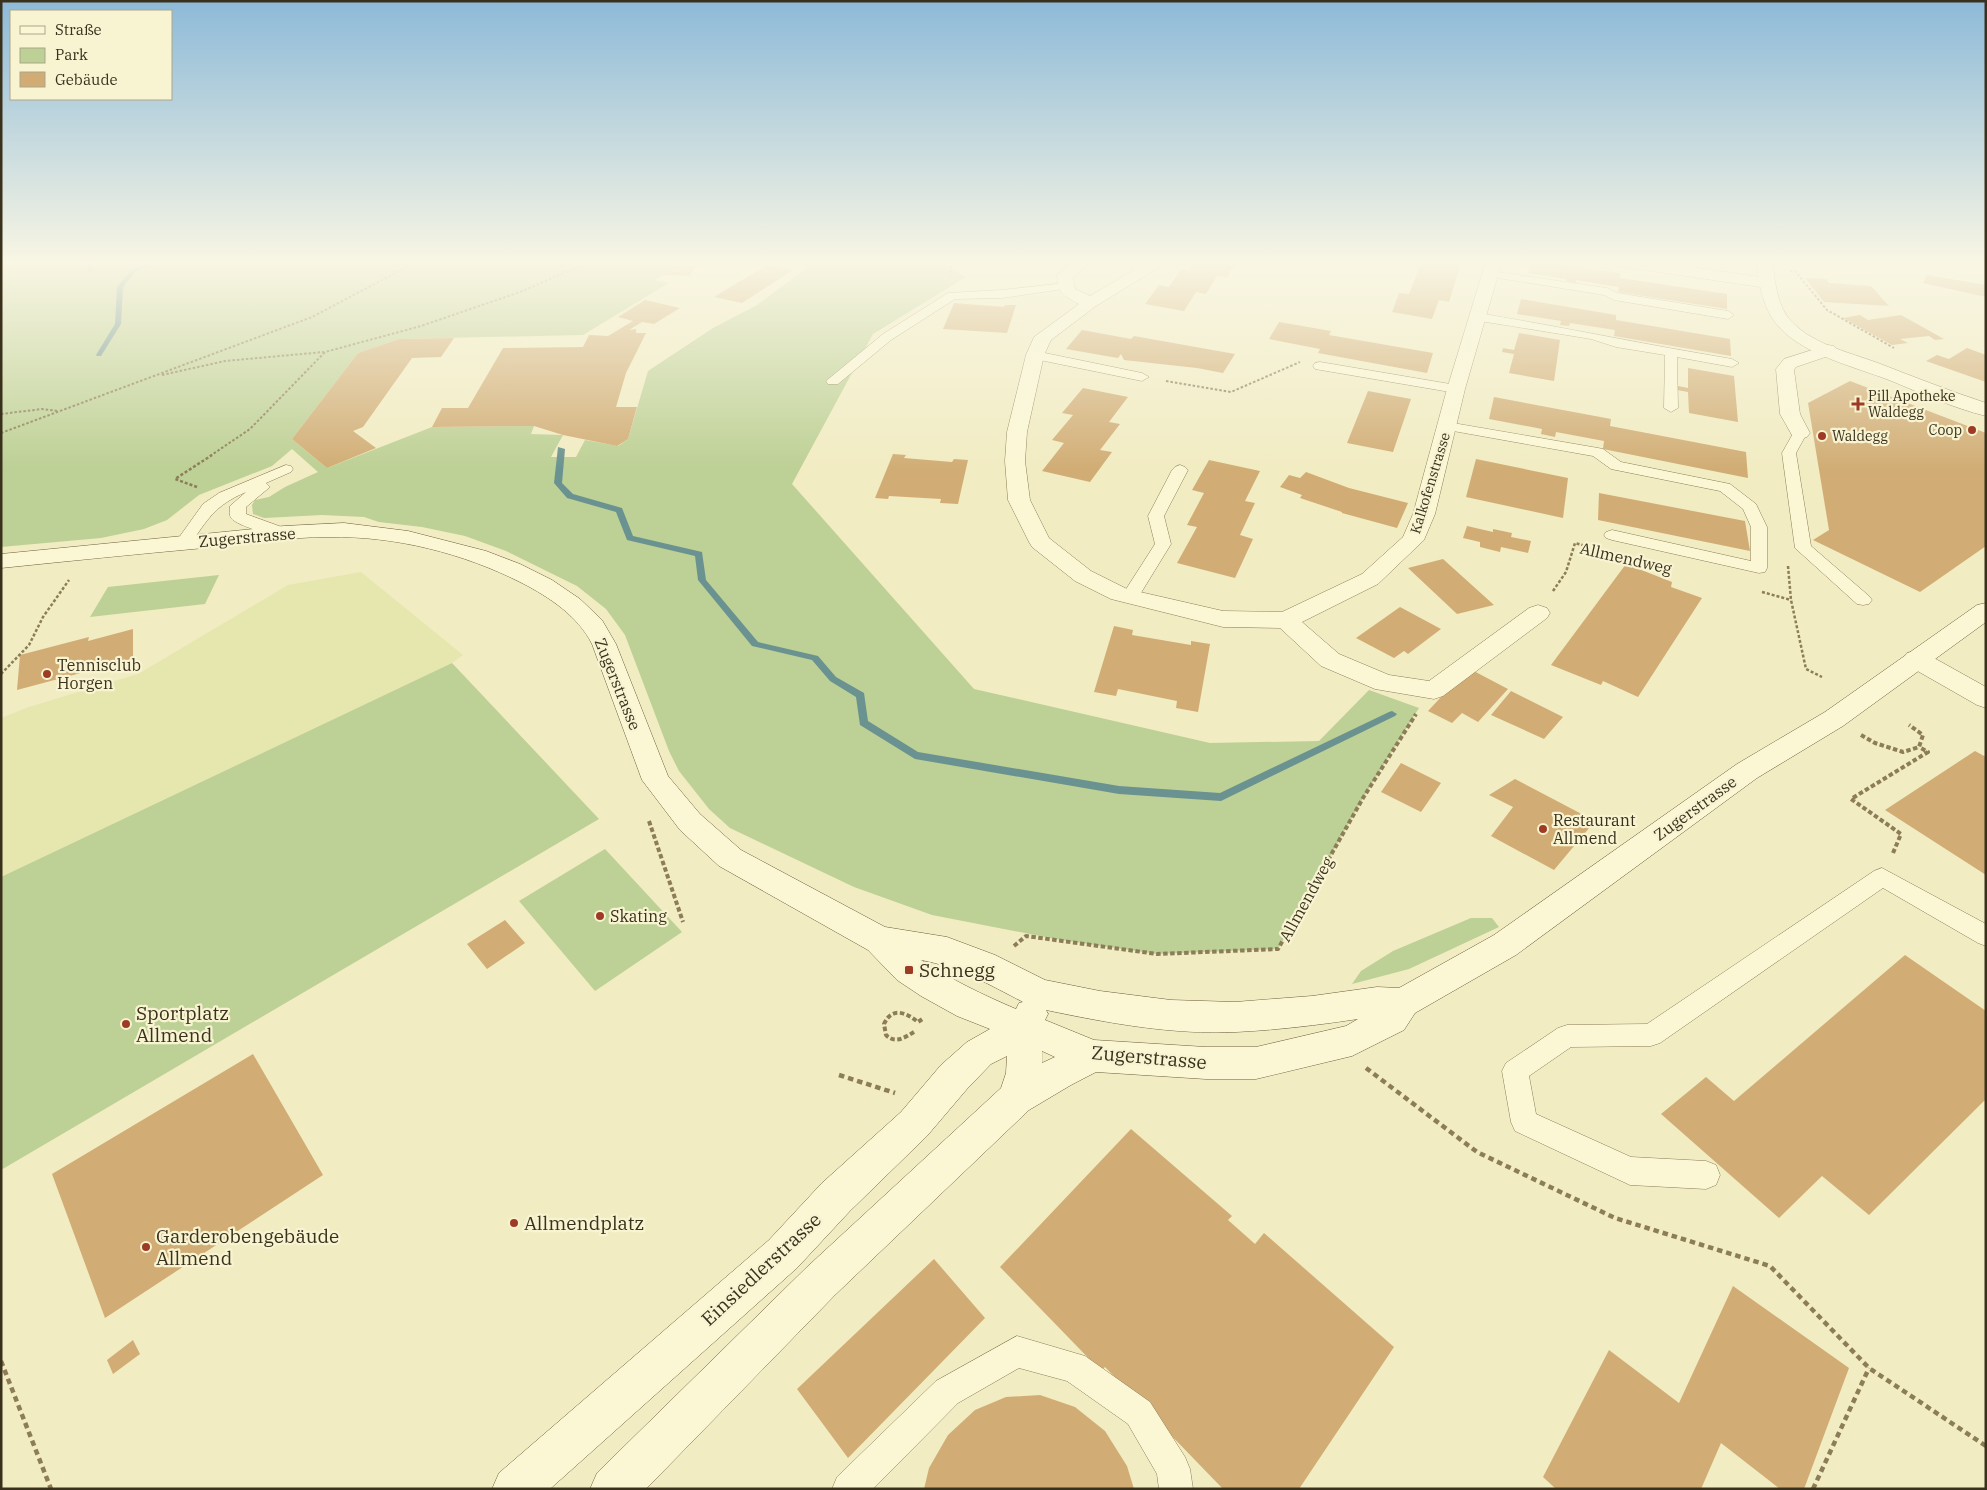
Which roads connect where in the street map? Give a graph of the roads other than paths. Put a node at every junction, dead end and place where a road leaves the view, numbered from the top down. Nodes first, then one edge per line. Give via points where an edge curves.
1 (898, 331) edge
2 (1051, 331) edge
3 (1474, 331) edge
4 (1560, 331) edge
5 (1794, 331) edge
6 (1828, 350) junction
7 (1671, 352) junction
8 (1036, 355) junction
9 (1732, 363) dead end
10 (1320, 366) road end
11 (1142, 377) road end
12 (834, 381) dead end
13 (1456, 389) junction
14 (1671, 408) dead end
15 (1986, 410) edge
16 (1447, 426) junction
17 (1800, 432) joint
18 (1180, 470) dead end
19 (284, 534) junction
20 (1612, 535) dead end
21 (183, 543) junction
22 (1, 561) edge
23 (1125, 596) junction
24 (1863, 600) dead end
25 (1986, 610) edge
26 (1538, 613) road end
27 (1286, 620) junction
28 (1916, 659) junction
29 (1986, 699) edge
30 (1986, 936) edge
31 (880, 940) junction
32 (1039, 994) junction
33 (1403, 1003) junction
34 (1025, 1028) junction
35 (1093, 1056) junction
36 (1016, 1098) junction
37 (1706, 1175) dead end
38 (515, 1489) edge
39 (614, 1489) edge
40 (849, 1489) edge
41 (1176, 1489) edge

1 - 12 lane
2 - 8 main road, Kalkofenstrasse via 1043,336
3 - 13 main road, Kalkofenstrasse
4 - 7 lane via 1616,344
5 - 6 main road
6 - 15 main road
6 - 17 main road via 1790,362 1785,369 1790,414
7 - 9 lane
7 - 14 lane
8 - 11 lane
8 - 23 main road, Kalkofenstrasse via 1017,432 1015,461 1020,500 1040,542 1084,576
10 - 13 lane
13 - 16 main road, Kalkofenstrasse
16 - 20 lane via 1598,452 1616,466 1725,487 1750,507 1759,527 1759,568
16 - 27 main road, Kalkofenstrasse via 1424,514 1413,540 1370,579
17 - 24 lane via 1789,453 1803,548
18 - 23 lane via 1156,516 1163,544
19 - 21 main road, Zugerstrasse
19 - 21 lane via 242,519 237,511 244,501 286,469 224,496 208,507
19 - 31 main road, Zugerstrasse via 342,530 427,540 516,571 570,602 594,625 656,780 690,822 730,858
21 - 22 main road, Zugerstrasse
23 - 27 main road, Kalkofenstrasse via 1223,618
25 - 28 main road, Zugerstrasse
26 - 27 main road via 1434,690 1384,683 1330,660
28 - 29 main road
28 - 33 main road, Zugerstrasse via 1834,719 1747,770 1505,945
30 - 37 lane via 1882,877 1651,1035 1567,1036 1515,1071 1524,1122 1630,1171
31 - 32 main road, Zugerstrasse via 947,951 983,965
31 - 34 main road, Zugerstrasse via 909,970 933,986
32 - 33 main road, Zugerstrasse via 1171,1015 1235,1017 1376,1002
32 - 34 main road
33 - 35 main road, Zugerstrasse via 1392,1019 1352,1040 1256,1063
34 - 35 main road, Zugerstrasse
34 - 36 main road via 1024,1073
34 - 38 main road, Einsiedlerstrasse via 979,1053 914,1124 783,1254
35 - 36 main road
36 - 39 main road via 821,1281
40 - 41 lane via 947,1392 1018,1352 1074,1367 1139,1413 1173,1470

